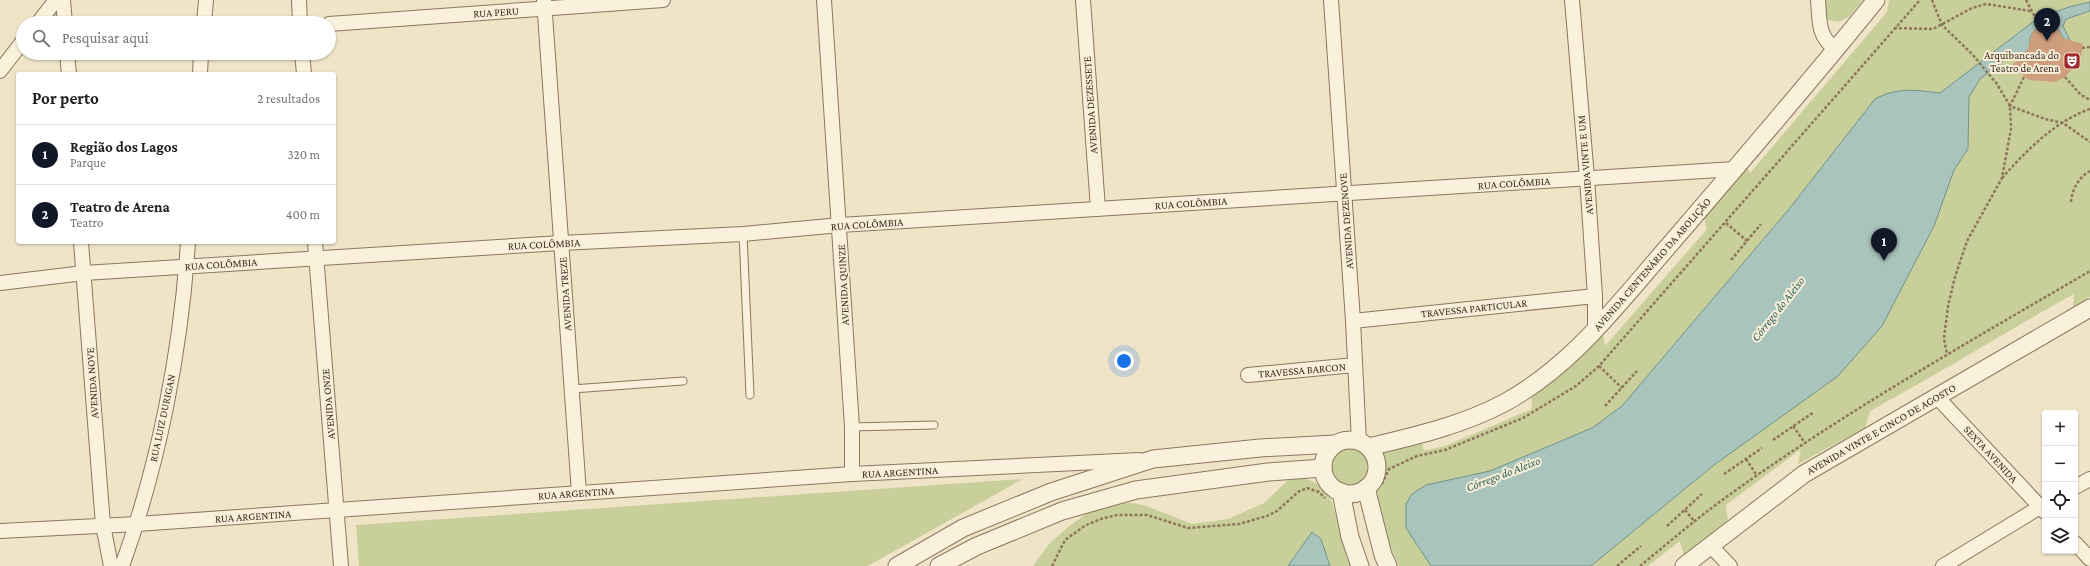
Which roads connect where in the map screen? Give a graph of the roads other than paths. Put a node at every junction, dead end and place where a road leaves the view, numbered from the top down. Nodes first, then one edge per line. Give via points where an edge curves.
1 (56, 0) edge
2 (63, 0) edge
3 (206, 0) edge
4 (299, 0) edge
5 (663, 0) edge
6 (824, 0) edge
7 (1083, 0) edge
8 (1331, 0) edge
9 (1572, 0) edge
10 (1818, 0) edge
11 (1876, 0) edge
12 (544, 4) edge
13 (43, 16) edge
14 (64, 16) edge
15 (205, 16) edge
16 (300, 16) edge
17 (336, 23) edge
18 (1836, 50) junction
19 (16, 52) edge
20 (68, 60) edge
21 (201, 60) edge
22 (303, 60) edge
23 (0, 71) edge
24 (69, 72) edge
25 (200, 72) edge
26 (304, 72) edge
27 (1735, 169) junction
28 (1587, 178) junction
29 (1344, 194) junction
30 (1098, 209) junction
31 (840, 225) junction
32 (743, 234) junction
33 (561, 243) junction
34 (81, 244) edge
35 (188, 244) edge
36 (315, 244) edge
37 (316, 258) junction
38 (187, 267) junction
39 (84, 273) junction
40 (0, 283) edge
41 (1595, 296) junction
42 (2090, 308) edge
43 (1353, 321) junction
44 (1595, 330) junction
45 (1355, 365) junction
46 (1248, 375) dead end
47 (684, 381) dead end
48 (572, 389) junction
49 (750, 395) dead end
50 (1936, 396) junction
51 (934, 425) dead end
52 (852, 427) junction
53 (1335, 444) junction
54 (1364, 444) junction
55 (1153, 459) junction
56 (1323, 468) junction
57 (852, 474) junction
58 (2090, 479) edge
59 (2078, 485) edge
60 (1366, 488) junction
61 (579, 493) junction
62 (1334, 496) junction
63 (2042, 506) edge
64 (2042, 508) edge
65 (336, 510) junction
66 (137, 524) junction
67 (102, 525) junction
68 (0, 531) edge
69 (1710, 545) junction
70 (2078, 546) edge
71 (2090, 559) edge
72 (111, 566) edge
73 (122, 566) edge
74 (341, 566) edge
75 (897, 566) edge
76 (939, 566) edge
77 (1360, 566) edge
78 (1388, 566) edge
79 (1684, 566) edge
80 (1730, 566) edge
81 (1943, 566) edge

1 - 13 street
2 - 14 street
3 - 15 street
4 - 16 street
5 - 12 street, RUA PERU
6 - 31 street, AVENIDA QUINZE
7 - 30 street, AVENIDA DEZESSETE
8 - 29 street, AVENIDA DEZENOVE
9 - 28 street, AVENIDA VINTE E UM
10 - 18 street via 1821,32 1826,42
11 - 18 street, AVENIDA CENTENÁRIO DA ABOLIÇÃO
12 - 17 street, RUA PERU
12 - 33 street, AVENIDA TREZE
18 - 27 street, AVENIDA CENTENÁRIO DA ABOLIÇÃO
19 - 23 street
20 - 24 street
21 - 25 street
22 - 26 street
27 - 28 street, RUA COLÔMBIA
27 - 44 street, AVENIDA CENTENÁRIO DA ABOLIÇÃO
28 - 29 street, RUA COLÔMBIA
28 - 41 street, AVENIDA VINTE E UM
29 - 30 street, RUA COLÔMBIA
29 - 43 street, AVENIDA DEZENOVE
30 - 31 street, RUA COLÔMBIA
31 - 32 street, RUA COLÔMBIA
31 - 52 street, AVENIDA QUINZE
32 - 33 street, RUA COLÔMBIA
32 - 49 lane
33 - 37 street, RUA COLÔMBIA
33 - 48 street, AVENIDA TREZE
34 - 39 street, AVENIDA NOVE
35 - 38 street, RUA LUIZ DURIGAN
36 - 37 street, AVENIDA ONZE
37 - 38 street, RUA COLÔMBIA
37 - 65 street, AVENIDA ONZE
38 - 39 street, RUA COLÔMBIA
38 - 66 street, RUA LUIZ DURIGAN via 168,401
39 - 40 street, RUA COLÔMBIA
39 - 67 street, AVENIDA NOVE
41 - 43 street, TRAVESSA PARTICULAR
41 - 44 street, AVENIDA VINTE E UM
42 - 50 street, AVENIDA VINTE E CINCO DE AGOSTO
43 - 45 street, AVENIDA DEZENOVE
44 - 54 street, AVENIDA CENTENÁRIO DA ABOLIÇÃO via 1555,370 1504,403 1447,427
45 - 46 street, TRAVESSA BARCON
45 - 54 street, AVENIDA DEZENOVE
47 - 48 lane
48 - 61 street, AVENIDA TREZE
50 - 63 street, SEXTA AVENIDA
50 - 69 street, AVENIDA VINTE E CINCO DE AGOSTO via 1804,474
51 - 52 lane
52 - 57 street, AVENIDA QUINZE
53 - 54 street via 1348,440
53 - 55 street via 1260,448
53 - 56 street via 1326,454
54 - 60 street via 1374,455 1377,464 1372,482
55 - 57 street, RUA ARGENTINA
55 - 75 street via 1051,492 963,528
56 - 62 street
56 - 76 street via 1268,472 1136,490 1062,511 977,546
57 - 61 street, RUA ARGENTINA
58 - 59 street
60 - 62 street via 1354,494
60 - 78 street
61 - 65 street, RUA ARGENTINA
62 - 77 street
64 - 81 street
65 - 66 street, RUA ARGENTINA
65 - 74 street, AVENIDA ONZE
66 - 67 street, RUA ARGENTINA
66 - 73 street, RUA LUIZ DURIGAN
67 - 68 street, RUA ARGENTINA
67 - 72 street
69 - 79 street, AVENIDA VINTE E CINCO DE AGOSTO
69 - 80 street
70 - 71 street

